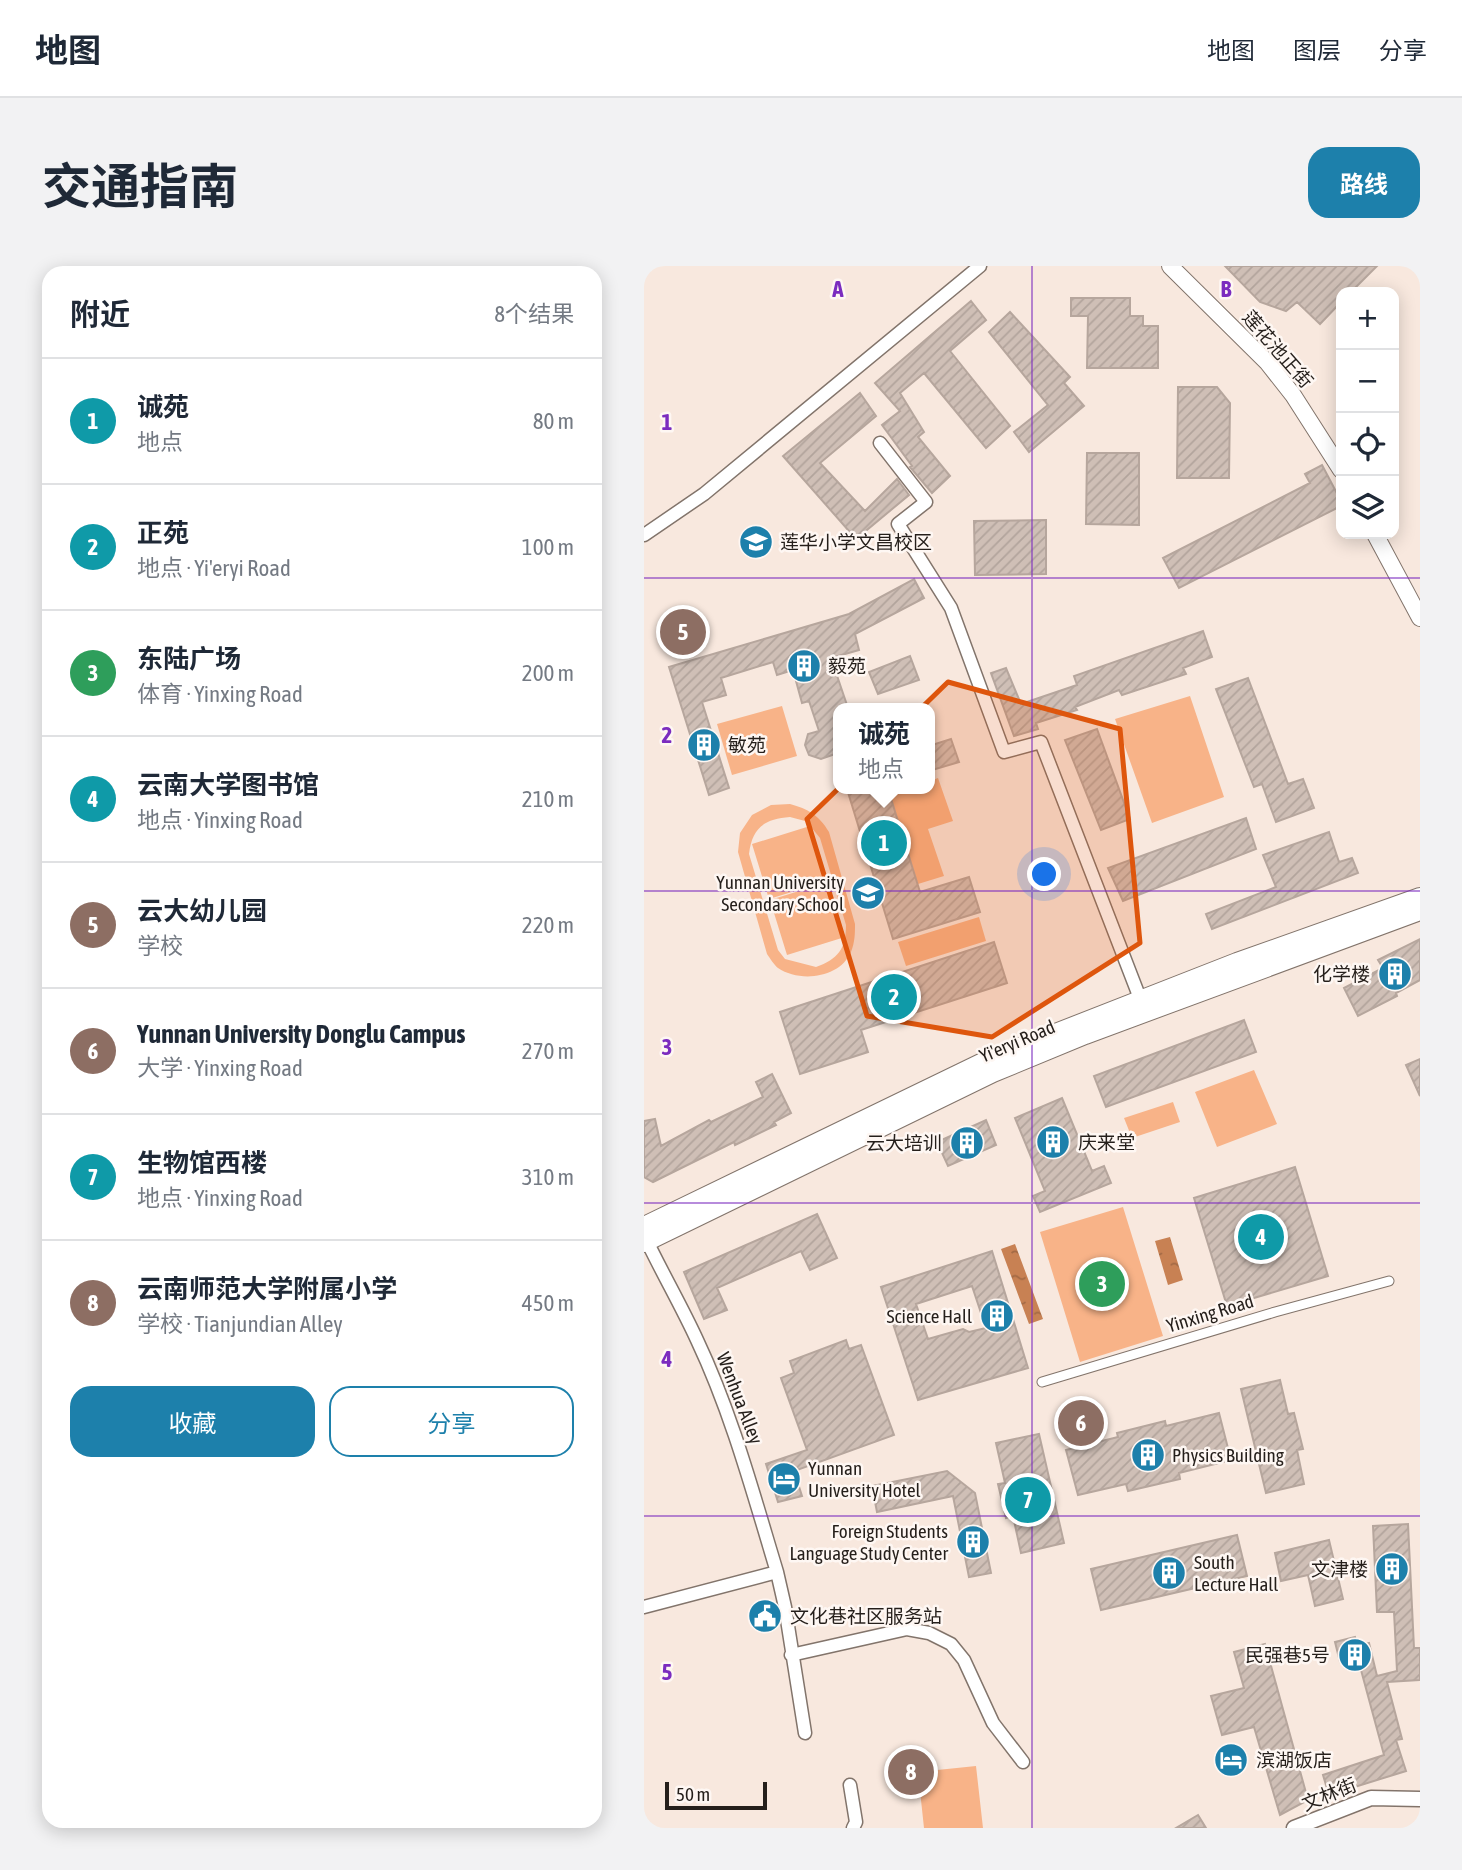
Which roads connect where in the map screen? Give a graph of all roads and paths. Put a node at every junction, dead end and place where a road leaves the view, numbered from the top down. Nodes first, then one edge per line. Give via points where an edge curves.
1 (980, 266) edge
2 (1170, 266) edge
3 (880, 443) dead end
4 (1336, 462) edge
5 (644, 535) edge
6 (1379, 539) edge
7 (1420, 618) edge
8 (1420, 897) edge
9 (1420, 911) edge
10 (1141, 1001) junction
11 (645, 1236) edge
12 (1389, 1281) dead end
13 (1042, 1382) dead end
14 (777, 1572) junction
15 (644, 1607) edge
16 (791, 1655) junction
17 (805, 1733) dead end
18 (1023, 1762) dead end
19 (850, 1785) dead end
20 (1420, 1799) edge
21 (1420, 1806) edge
22 (853, 1828) edge
23 (1294, 1828) edge
24 (1316, 1828) edge

1 - 5 street via 704,494
2 - 4 main road, 莲花池正街 via 1267,362
3 - 10 street via 926,502 898,524 951,608 1004,752 1041,742
6 - 7 main road
8 - 10 main road, Yi'eryi Road via 1237,961
9 - 11 main road, Yi'eryi Road via 993,1073
10 - 11 main road, Yi'eryi Road via 989,1059
11 - 14 street, Wenhua Alley via 697,1339 724,1406
12 - 13 street, Yinxing Road
14 - 15 street
14 - 16 street, Wenhua Alley
16 - 17 street, Wenhua Alley
16 - 18 street via 907,1629 929,1633 951,1644 964,1660 993,1723
19 - 22 street
20 - 23 street, 文林街 via 1371,1798
21 - 24 street, 文林街 via 1371,1805

